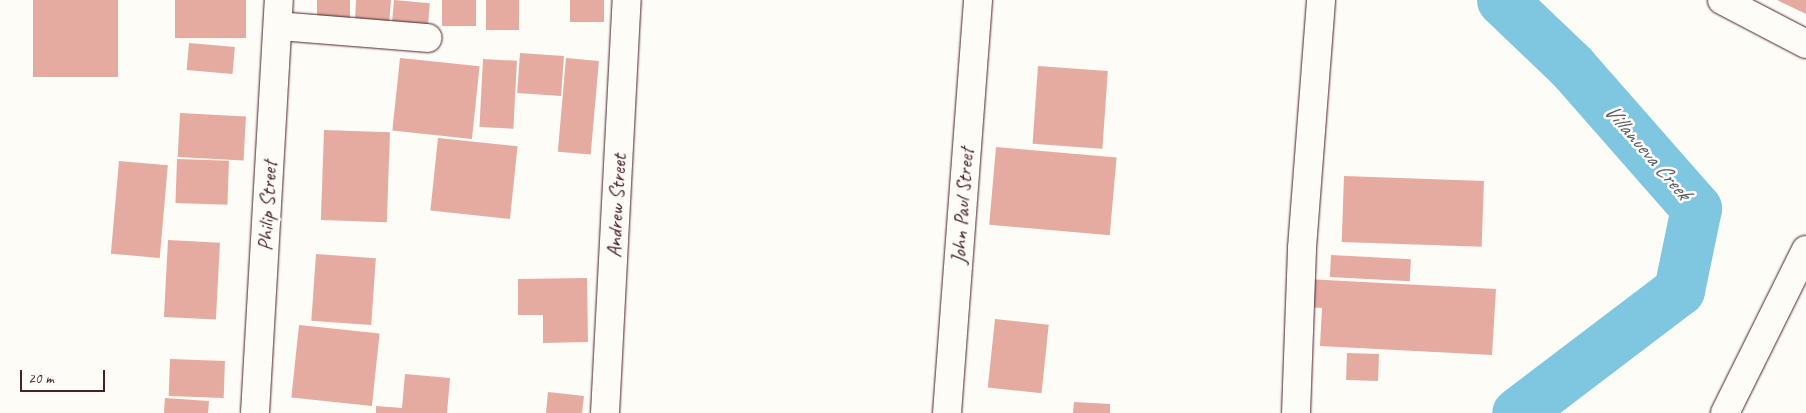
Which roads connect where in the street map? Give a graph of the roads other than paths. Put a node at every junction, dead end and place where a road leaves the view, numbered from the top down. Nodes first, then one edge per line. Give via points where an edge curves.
1 (627, 0) edge
2 (978, 0) edge
3 (1322, 0) edge
4 (1722, 0) edge
5 (278, 13) edge
6 (428, 38) dead end
7 (1806, 44) edge
8 (1806, 250) edge
9 (255, 413) edge
10 (605, 413) edge
11 (947, 413) edge
12 (1296, 413) edge
13 (1725, 413) edge

1 - 10 street, Andrew Street
2 - 11 street, John Paul Street
3 - 12 street via 1302,248
4 - 7 street
5 - 6 street
5 - 9 street, Philip Street
8 - 13 street

